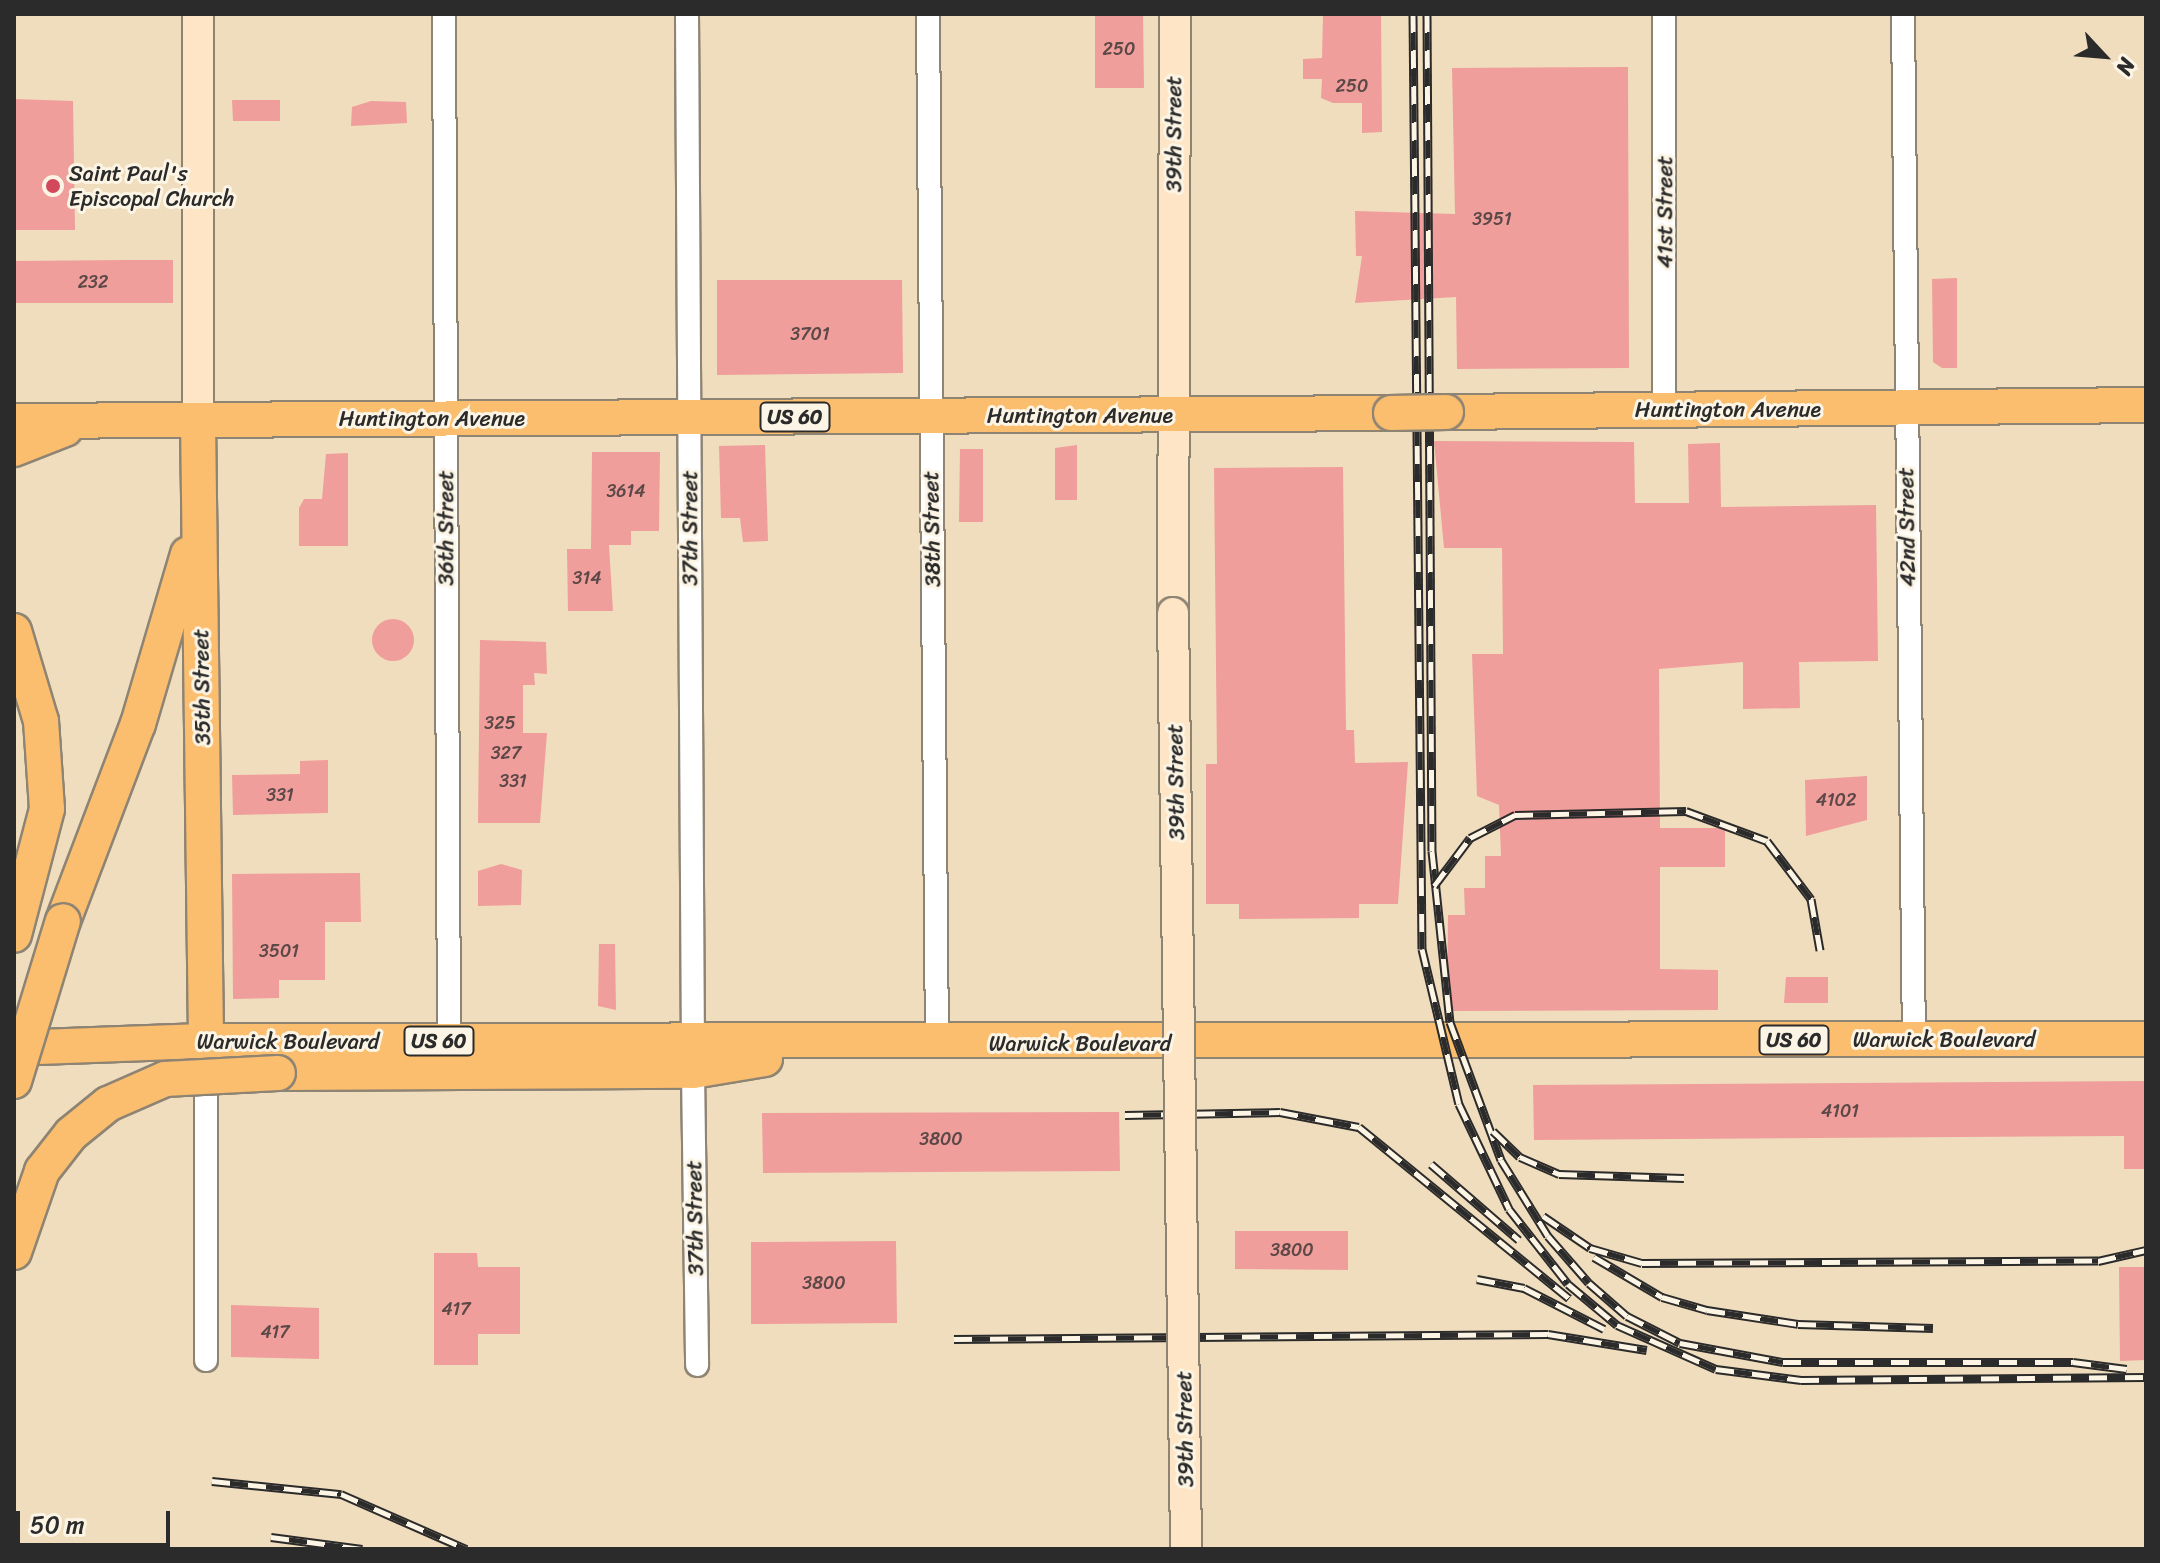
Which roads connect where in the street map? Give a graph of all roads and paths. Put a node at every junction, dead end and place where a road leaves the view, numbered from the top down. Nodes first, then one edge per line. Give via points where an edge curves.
1 (198, 14) edge
2 (444, 14) edge
3 (687, 14) edge
4 (928, 14) edge
5 (1175, 14) edge
6 (1664, 14) edge
7 (1903, 14) edge
8 (2146, 405) edge
9 (1905, 409) junction
10 (1664, 410) junction
11 (1172, 415) junction
12 (931, 416) junction
13 (446, 419) junction
14 (690, 419) junction
15 (92, 420) junction
16 (198, 420) junction
17 (14, 421) edge
18 (14, 449) edge
19 (199, 506) junction
20 (14, 631) edge
21 (19, 920) edge
22 (2146, 1039) edge
23 (1914, 1040) junction
24 (206, 1041) junction
25 (449, 1041) junction
26 (937, 1044) junction
27 (14, 1048) edge
28 (693, 1057) junction
29 (14, 1081) edge
30 (14, 1252) edge
31 (206, 1360) dead end
32 (697, 1365) dead end
33 (1186, 1549) edge

1 - 16 main road, 35th Street
2 - 13 street, 36th Street
3 - 14 street, 37th Street
4 - 12 street, 38th Street
5 - 11 main road, 39th Street
6 - 10 street, 41st Street
7 - 9 street, 42nd Street
8 - 9 main road, Huntington Avenue / US 60
9 - 10 main road, Huntington Avenue / US 60
9 - 23 street, 42nd Street
10 - 11 main road, Huntington Avenue / US 60, bridge
11 - 12 main road, Huntington Avenue / US 60
11 - 33 main road, 39th Street, bridge
12 - 14 main road, Huntington Avenue / US 60
12 - 26 street, 38th Street
13 - 14 main road, Huntington Avenue / US 60
13 - 16 main road, Huntington Avenue / US 60
13 - 25 street, 36th Street
14 - 28 street, 37th Street
15 - 16 main road, Huntington Avenue / US 60
15 - 17 main road, Huntington Avenue / US 60
15 - 18 main road
16 - 19 main road, 35th Street
19 - 24 main road, 35th Street
19 - 29 main road, bridge via 153,679 63,921
20 - 21 main road via 41,721 46,771 42,845
22 - 23 main road, Warwick Boulevard / US 60
23 - 26 main road, Warwick Boulevard / US 60
24 - 25 main road, Warwick Boulevard / US 60
24 - 27 main road, Warwick Boulevard / US 60
24 - 31 street, 35th Street
25 - 28 main road, Warwick Boulevard / US 60
26 - 28 main road, Warwick Boulevard / US 60
28 - 30 main road, bridge via 165,1079 108,1104 71,1134 42,1171
28 - 32 street, 37th Street

